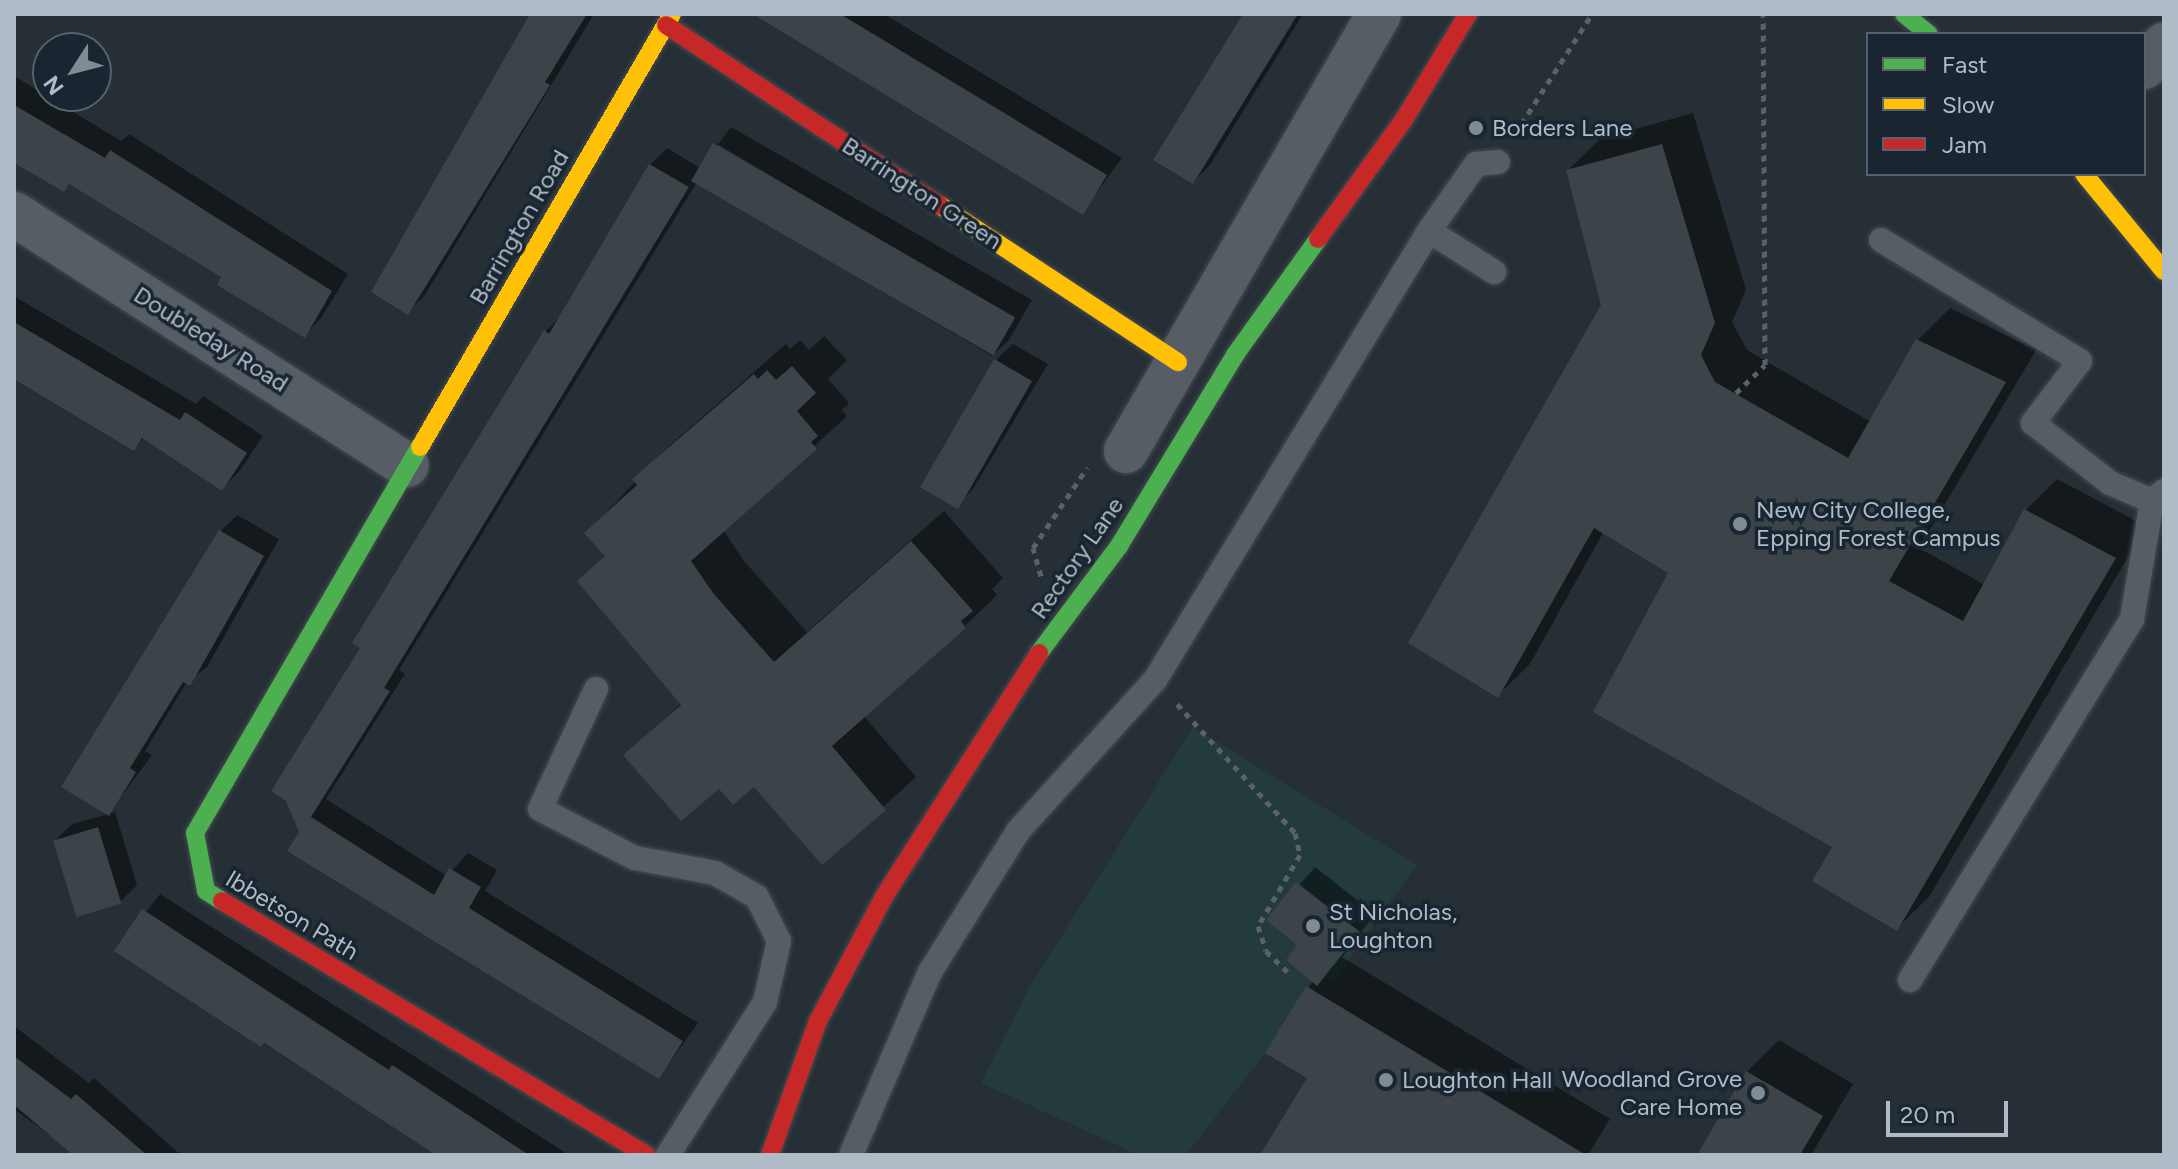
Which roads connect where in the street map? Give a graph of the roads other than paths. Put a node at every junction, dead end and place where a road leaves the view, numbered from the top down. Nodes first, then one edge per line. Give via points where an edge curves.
1 (1379, 14) edge
2 (1468, 14) edge
3 (1904, 14) edge
4 (669, 19) edge
5 (1926, 32) edge
6 (2164, 45) edge
7 (2146, 65) edge
8 (1498, 162) road end
9 (2086, 176) edge
10 (14, 214) edge
11 (1429, 231) junction
12 (1881, 240) dead end
13 (2164, 271) edge
14 (1494, 272) dead end
15 (1178, 362) junction
16 (1126, 451) road end
17 (407, 465) junction
18 (2158, 496) edge
19 (596, 689) dead end
20 (1910, 980) dead end
21 (646, 1155) edge
22 (668, 1155) edge
23 (770, 1155) edge
24 (851, 1155) edge

1 - 15 street
2 - 23 street, Rectory Lane via 1405,118 1235,355 1119,546 1056,627 885,895 818,1021
3 - 5 street
4 - 15 street, Barrington Green
4 - 17 street, Barrington Road
6 - 7 street
8 - 11 lane via 1476,164
9 - 13 street
10 - 17 street, Doubleday Road
11 - 14 lane
11 - 24 lane via 1155,680 1018,831 930,972
12 - 18 lane via 2080,361 2033,423 2110,483
15 - 16 street
17 - 21 street, Ibbetson Path via 195,833 206,891
18 - 20 lane via 2132,619
19 - 22 lane via 540,809 635,858 715,873 757,897 779,941 765,1002

